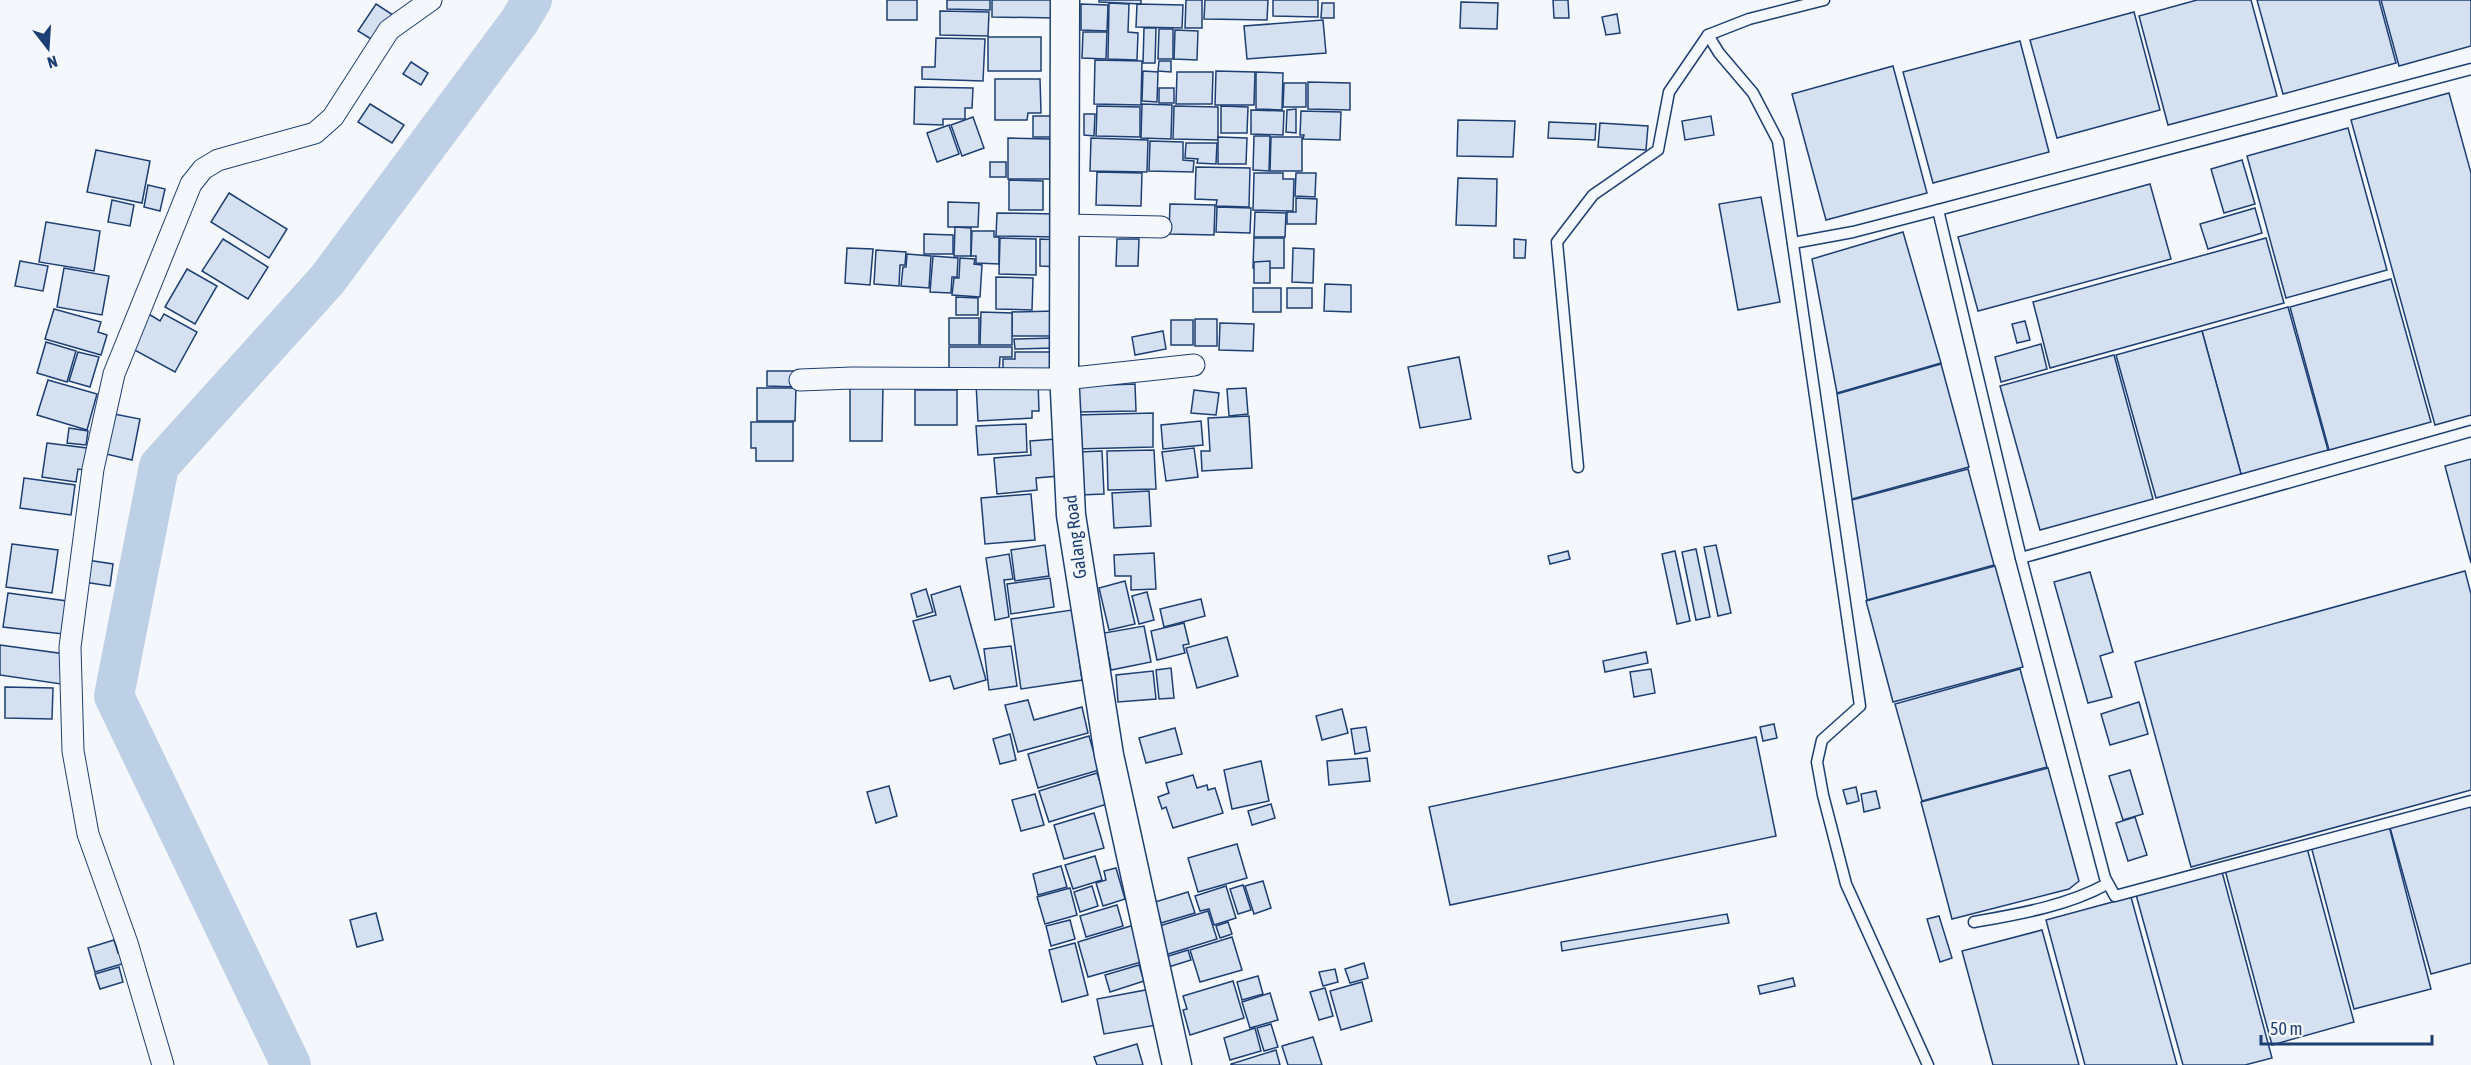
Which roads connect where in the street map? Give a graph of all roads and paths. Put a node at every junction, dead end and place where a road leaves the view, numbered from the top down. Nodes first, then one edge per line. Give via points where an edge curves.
1 (431, 0) edge
2 (1065, 0) edge
3 (1824, 0) edge
4 (1708, 35) junction
5 (2471, 69) edge
6 (1938, 210) junction
7 (1064, 225) junction
8 (1161, 227) dead end
9 (1793, 243) junction
10 (1194, 364) dead end
11 (1064, 379) junction
12 (800, 380) dead end
13 (2471, 431) edge
14 (1578, 467) dead end
15 (2020, 558) junction
16 (2471, 801) edge
17 (2108, 884) junction
18 (1974, 922) dead end
19 (164, 1065) edge
20 (1177, 1065) edge
21 (1928, 1065) edge

1 - 19 street via 389,30 333,117 315,133 218,160 191,184 114,374 93,469 70,647 73,751 88,834
2 - 7 street, Galang Road
3 - 4 lane via 1749,19
4 - 9 lane via 1753,93 1779,141
4 - 14 lane via 1669,92 1658,150 1593,195 1557,242
5 - 6 lane
6 - 9 lane
6 - 15 lane
7 - 8 street
7 - 11 street, Galang Road
9 - 21 lane via 1860,706 1822,740 1817,762 1846,884
10 - 11 street
11 - 12 street
11 - 20 street, Galang Road via 1071,515 1086,618 1109,755
13 - 15 lane
15 - 17 lane
16 - 17 lane via 2115,896
17 - 18 lane via 2051,905

